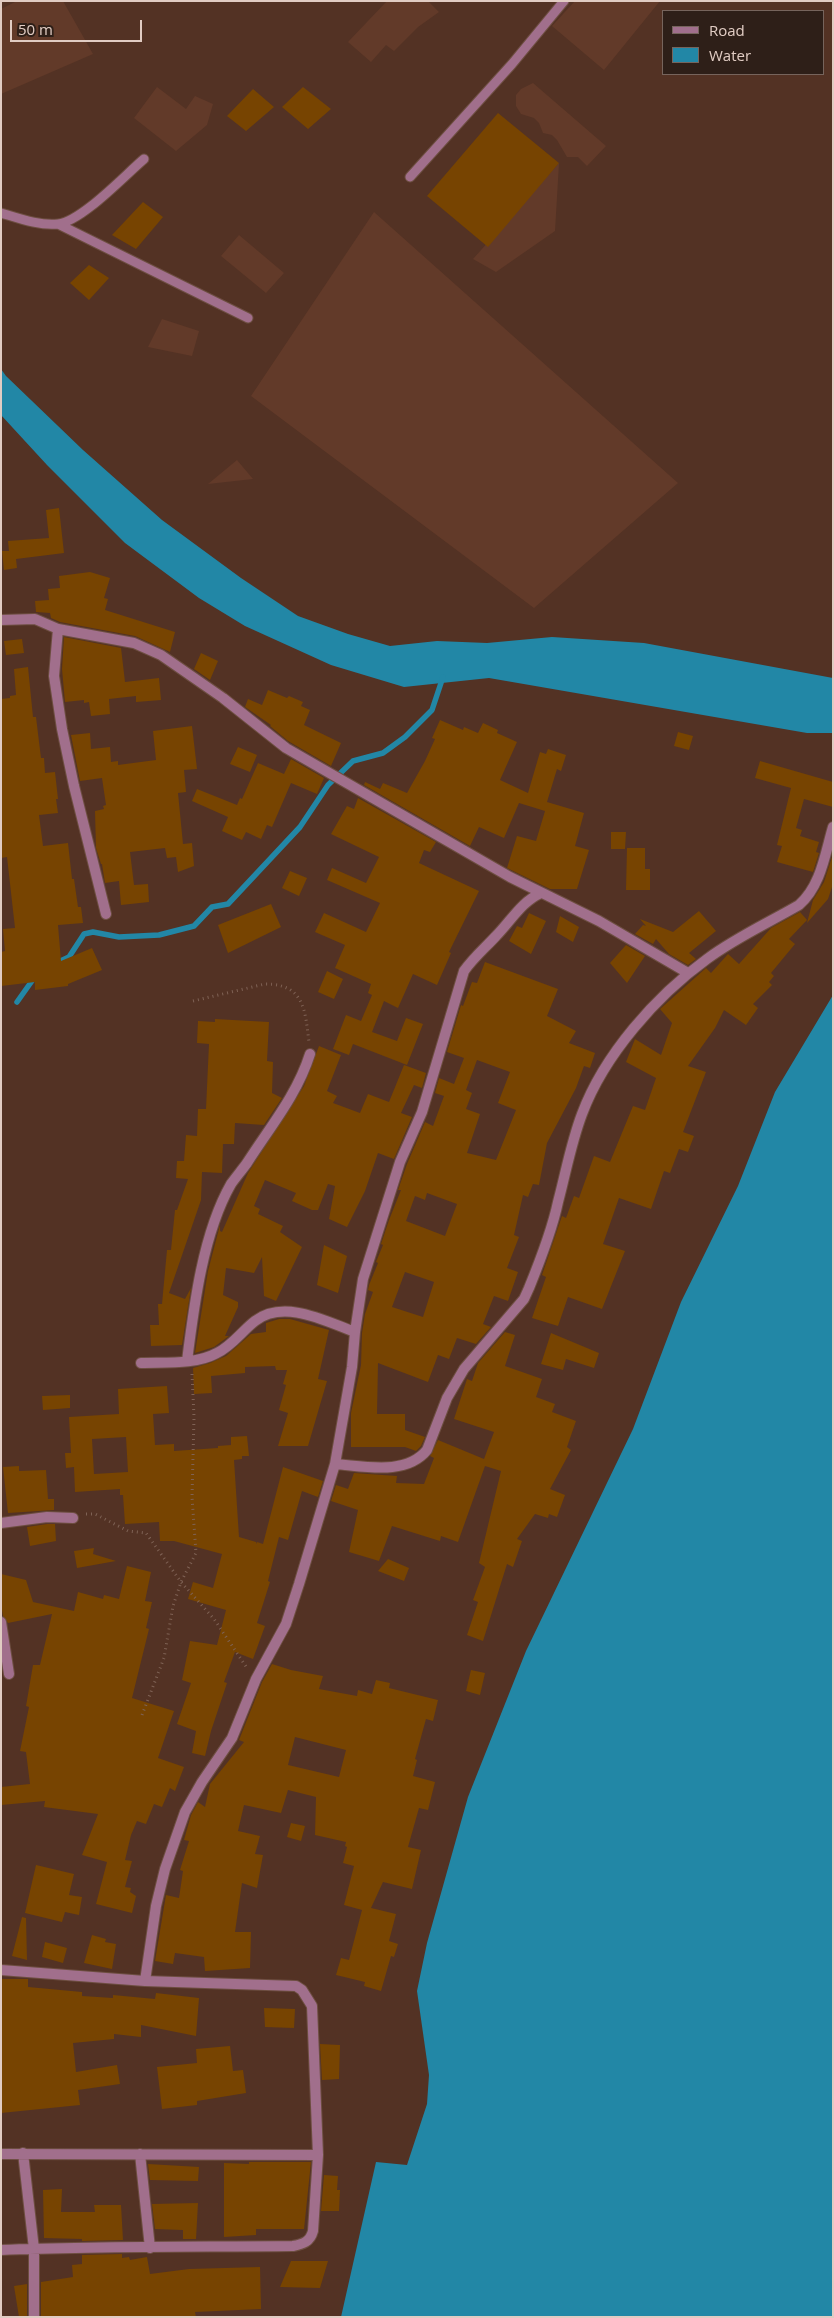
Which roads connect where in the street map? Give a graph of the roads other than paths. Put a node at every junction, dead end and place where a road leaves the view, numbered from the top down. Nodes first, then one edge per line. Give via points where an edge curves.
1 (564, 1) edge
2 (144, 159) dead end
3 (410, 177) dead end
4 (1, 213) edge
5 (58, 224) junction
6 (248, 318) dead end
7 (1, 620) edge
8 (58, 629) junction
9 (833, 827) edge
10 (542, 893) junction
11 (106, 914) dead end
12 (688, 973) junction
13 (310, 1054) road end
14 (355, 1332) junction
15 (188, 1361) junction
16 (141, 1363) dead end
17 (335, 1464) junction
18 (73, 1518) road end
19 (1, 1523) edge
20 (1, 1622) edge
21 (10, 1674) dead end
22 (1, 1970) edge
23 (145, 1981) junction
24 (23, 2153) junction
25 (1, 2154) edge
26 (140, 2154) junction
27 (318, 2155) junction
28 (150, 2248) junction
29 (34, 2249) junction
30 (1, 2250) edge
31 (34, 2317) edge

1 - 3 lane
2 - 5 lane via 80,215
4 - 5 lane via 25,221
5 - 6 lane
7 - 8 street via 35,619
8 - 10 street via 134,643 161,655 223,698 286,748
8 - 11 street via 54,676 61,720
9 - 12 street via 818,876 807,898
10 - 12 street via 599,920
10 - 14 street via 524,904 464,971 422,1112 400,1162 379,1225 363,1279
12 - 17 street via 650,1010 621,1045 582,1112 567,1156 558,1203 524,1299 455,1382 427,1450 421,1458 401,1466
13 - 15 street via 303,1077 292,1096 232,1183 218,1210 193,1307
14 - 15 street via 313,1317 279,1312 256,1320 216,1354
14 - 17 street
15 - 16 street
17 - 23 street via 286,1624 256,1679 232,1738 184,1812 156,1906
18 - 19 street via 47,1517
20 - 21 street
22 - 23 street
23 - 27 street via 296,1986 302,1990 312,2006 314,2021
24 - 25 street
24 - 26 street
24 - 29 street
26 - 27 street
26 - 28 street
27 - 28 street via 313,2231 310,2240 304,2244
28 - 29 street
29 - 30 street
29 - 31 street

